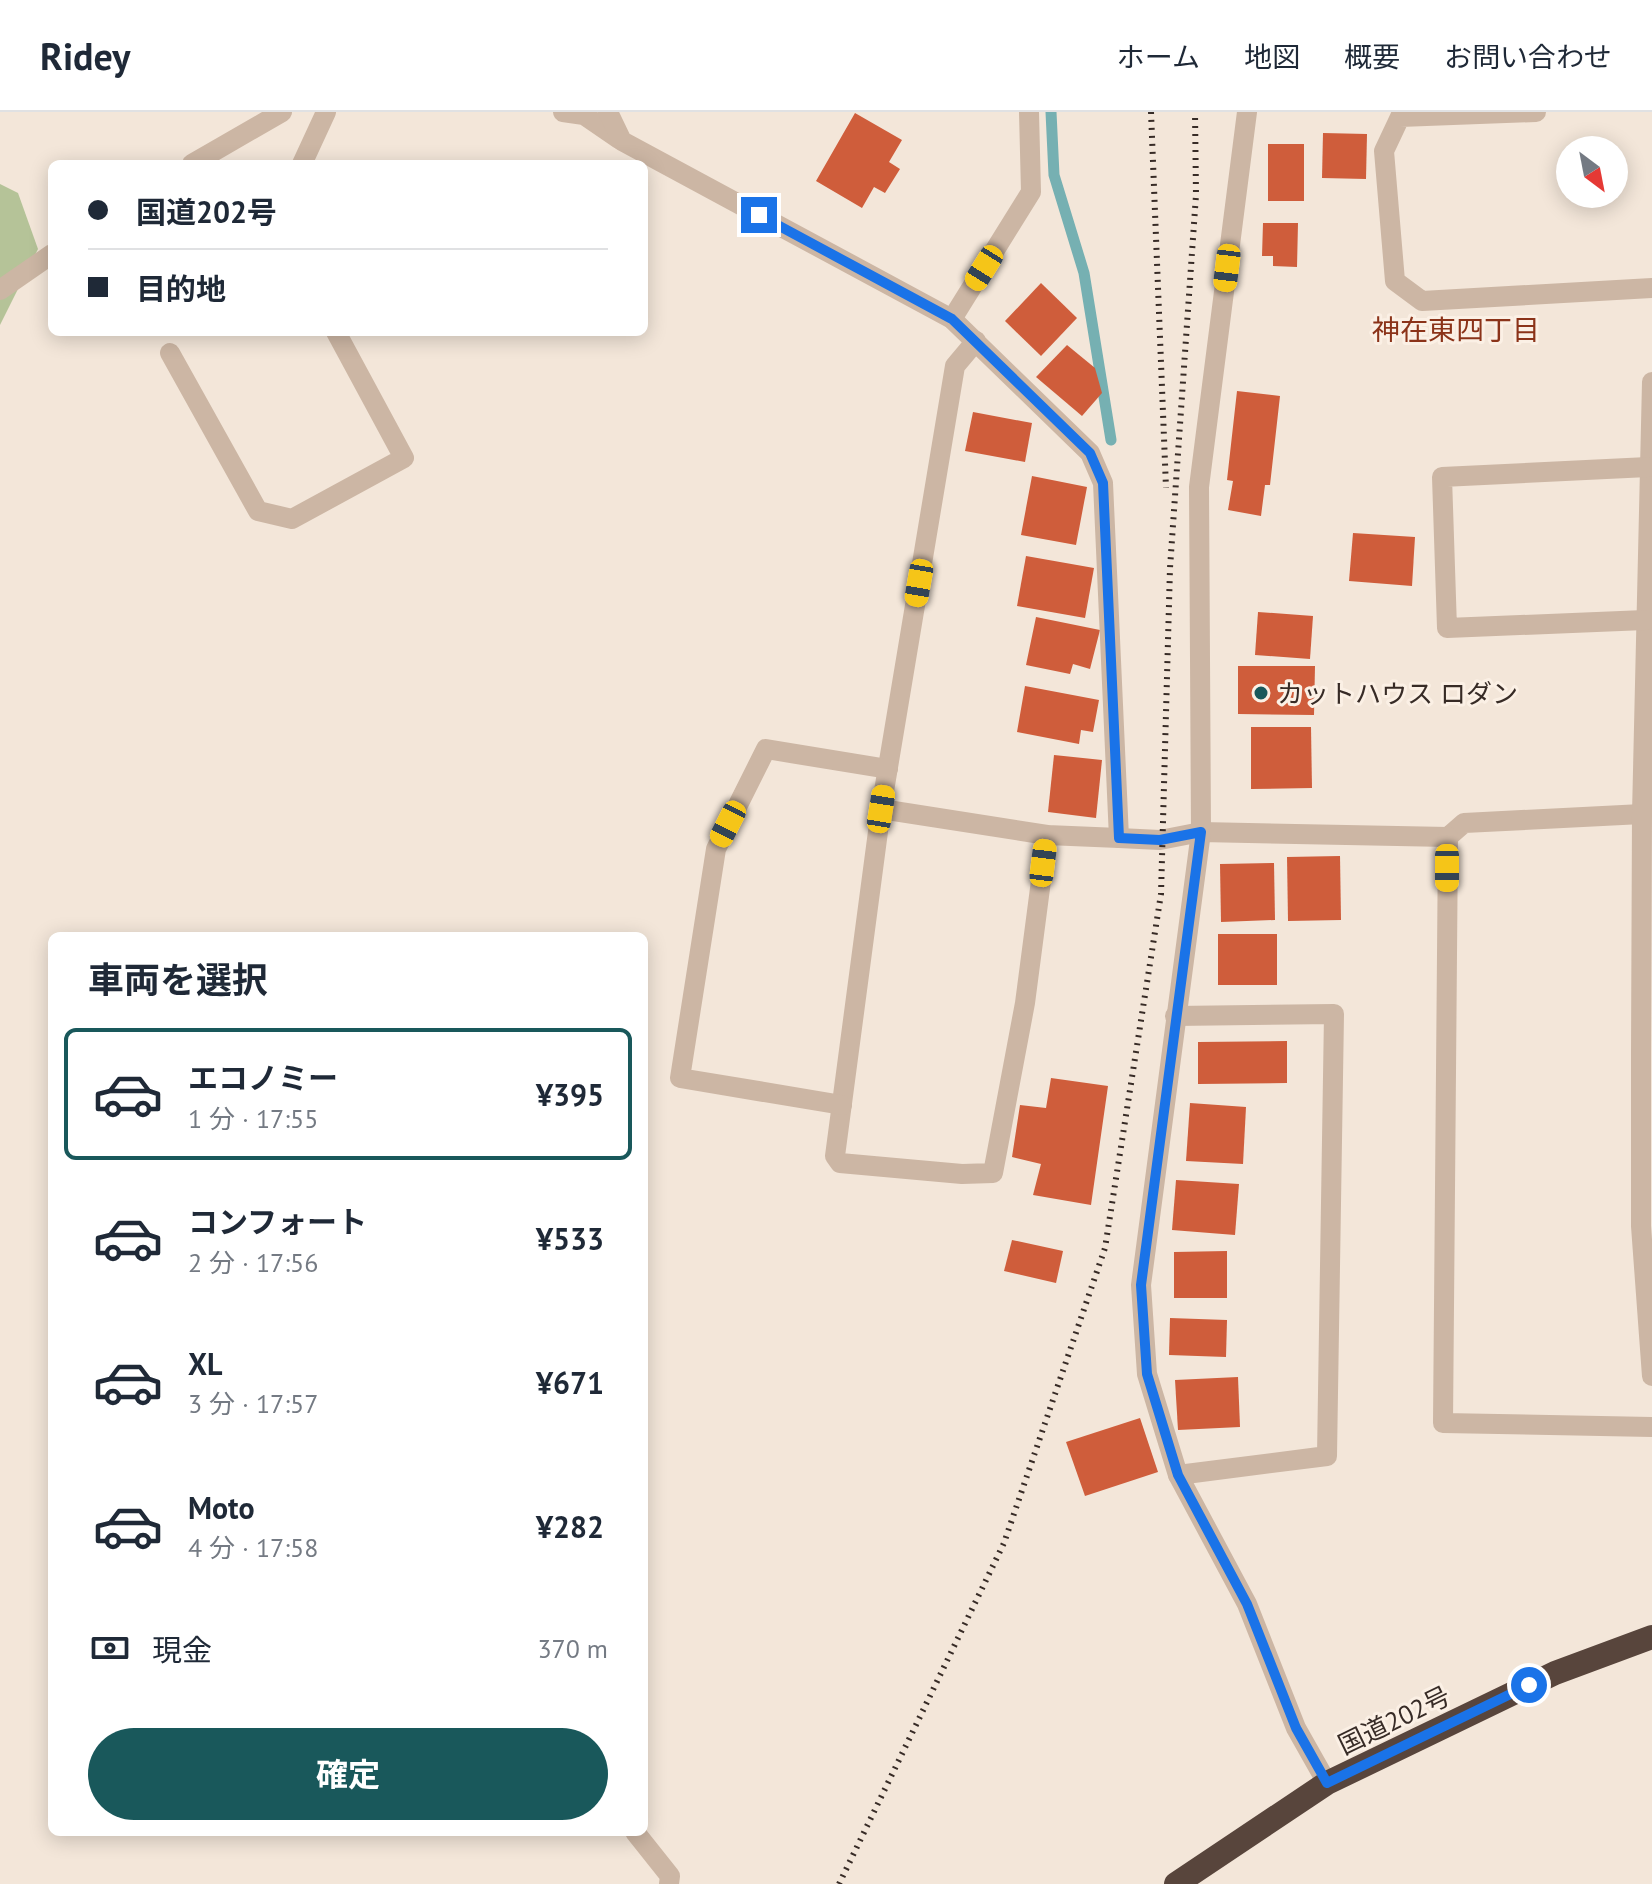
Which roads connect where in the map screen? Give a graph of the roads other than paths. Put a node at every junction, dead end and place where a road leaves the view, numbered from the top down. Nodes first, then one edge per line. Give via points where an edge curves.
1 (282, 112) edge
2 (326, 112) edge
3 (563, 112) edge
4 (608, 112) edge
5 (1029, 112) edge
6 (1247, 112) edge
7 (1536, 112) edge
8 (622, 141) junction
9 (199, 160) edge
10 (304, 160) edge
11 (48, 257) edge
12 (1652, 288) edge
13 (0, 290) edge
14 (952, 319) junction
15 (338, 336) edge
16 (976, 341) junction
17 (170, 353) dead end
18 (1652, 382) edge
19 (1648, 467) junction
20 (1645, 620) junction
21 (888, 769) junction
22 (881, 809) junction
23 (1642, 814) junction
24 (1201, 832) junction
25 (1047, 835) junction
26 (1448, 837) junction
27 (1119, 838) junction
28 (1175, 1016) junction
29 (842, 1105) junction
30 (1652, 1376) edge
31 (1652, 1427) edge
32 (1178, 1475) junction
33 (1652, 1637) edge
34 (1327, 1783) junction
35 (638, 1836) edge
36 (1200, 1877) edge
37 (669, 1884) edge
38 (1176, 1884) edge

1 - 9 street
2 - 10 street
3 - 8 street via 584,115
4 - 8 street
5 - 14 street via 1031,192
6 - 24 street via 1199,487
7 - 12 street via 1400,117 1384,151 1395,281 1422,301
8 - 14 street
11 - 13 street
14 - 16 street
15 - 17 street via 404,458 292,519 258,511
16 - 21 street via 955,366
16 - 27 street via 1090,453 1103,483
18 - 19 street
19 - 20 street
19 - 20 street via 1442,477 1447,628
20 - 23 street
21 - 22 street
21 - 29 street via 766,749 716,849 680,1078
22 - 25 street
22 - 29 street
23 - 26 street via 1464,823
23 - 30 street via 1641,1226
24 - 26 street
24 - 27 street via 1160,840
24 - 28 street
25 - 27 street
25 - 29 street via 1025,1003 993,1173 840,1163 835,1156
26 - 31 street via 1443,1423
28 - 32 street via 1141,1285 1147,1374
28 - 32 street via 1334,1014 1327,1456
32 - 34 street via 1247,1604 1296,1728
33 - 34 highway, 国道202号 via 1555,1673
34 - 36 highway, 国道202号
35 - 37 street via 670,1876
36 - 38 highway, 国道202号

